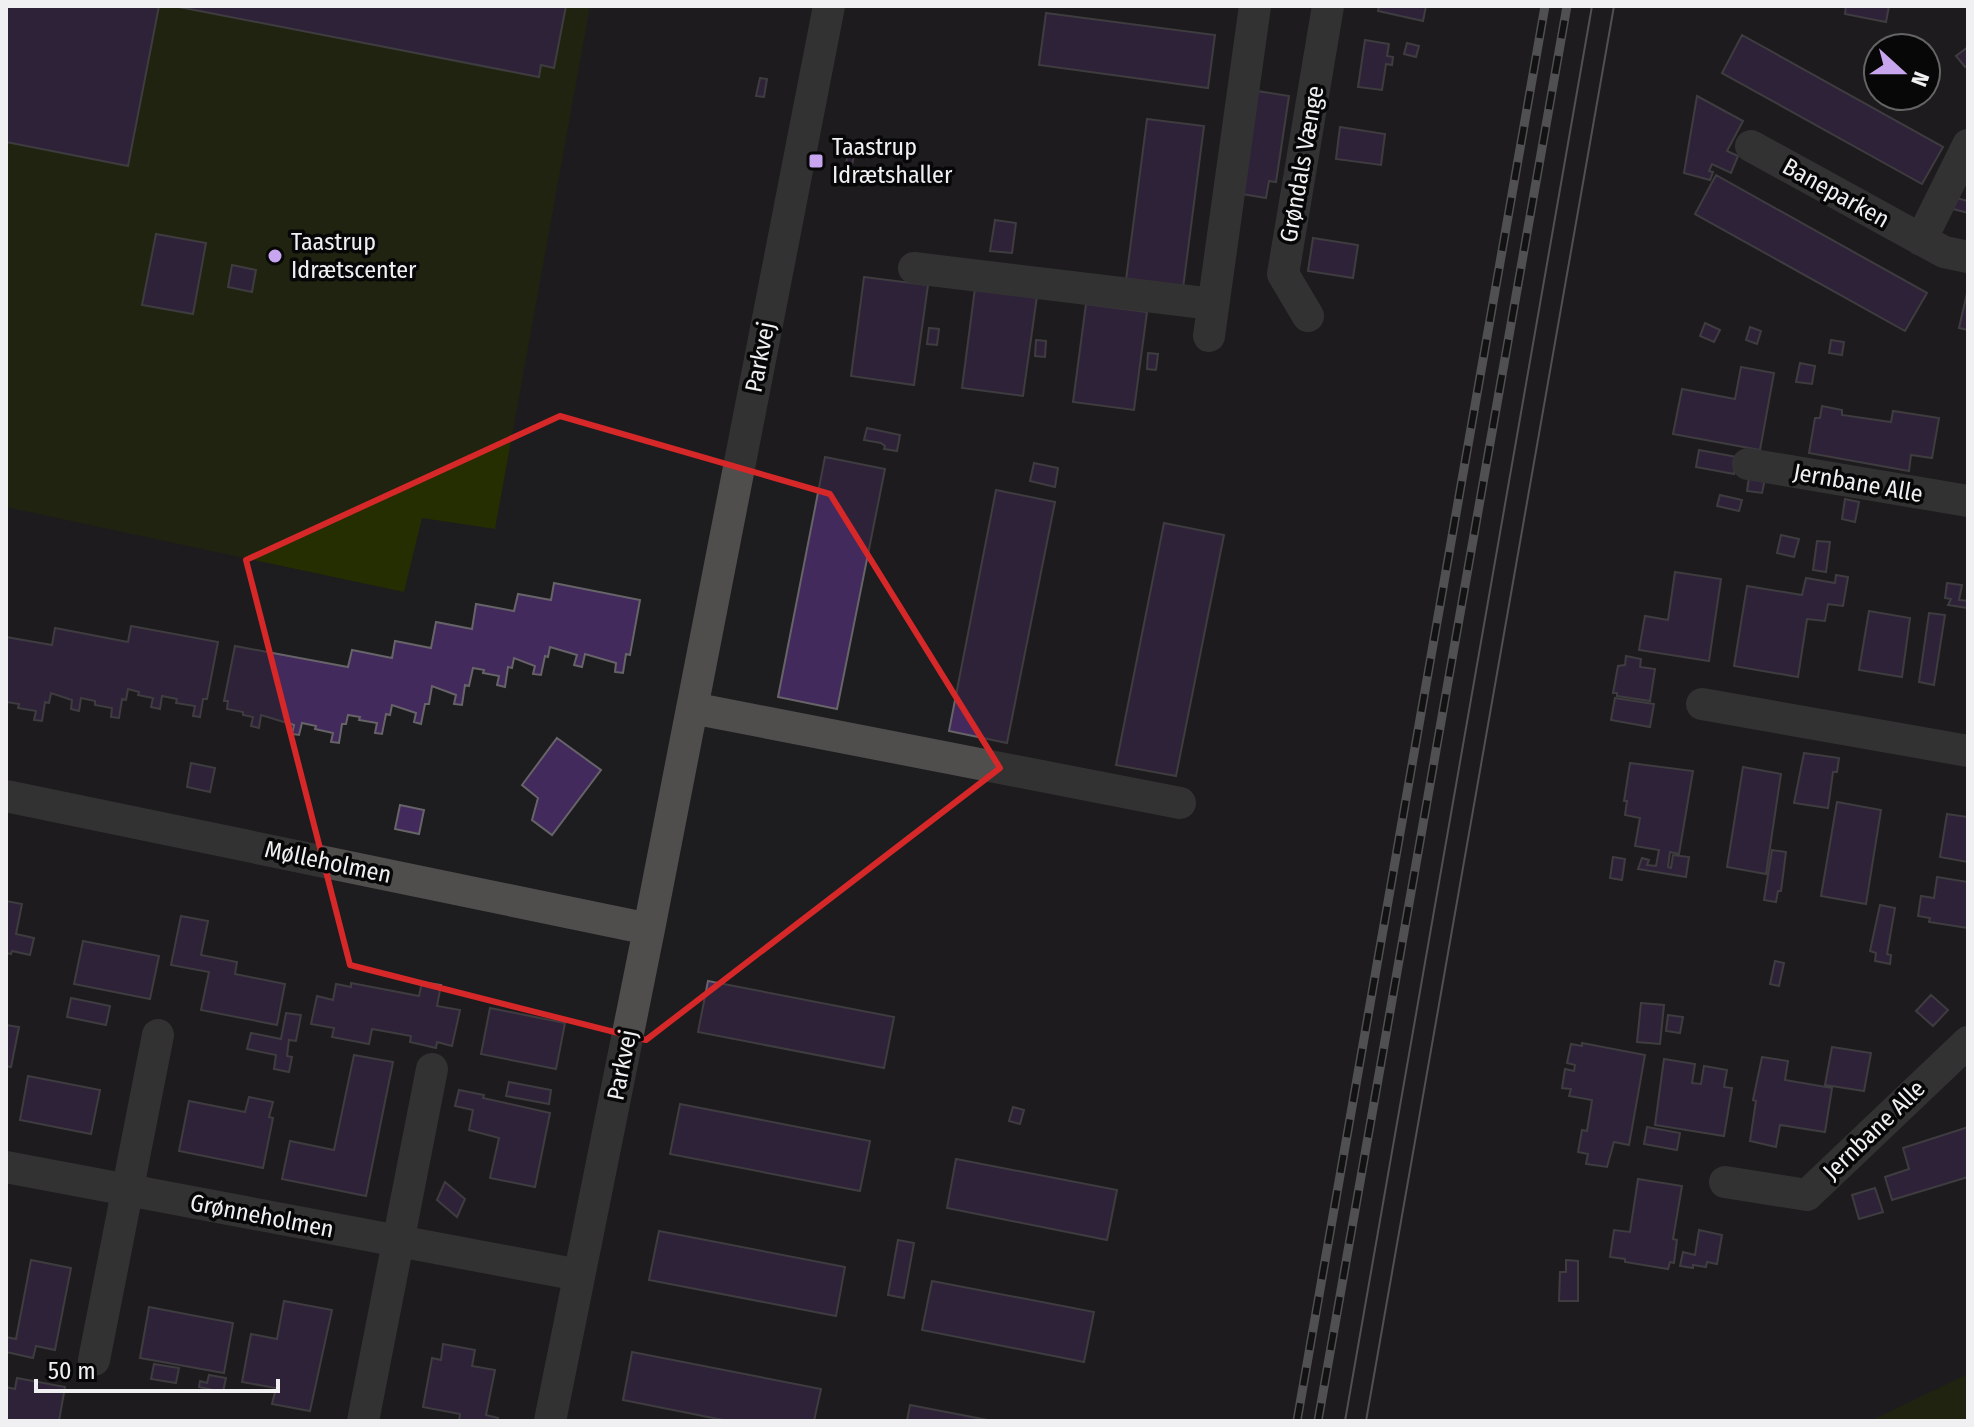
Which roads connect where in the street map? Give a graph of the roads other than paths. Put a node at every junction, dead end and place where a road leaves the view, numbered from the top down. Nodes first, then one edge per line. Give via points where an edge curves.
1 (829, 6) edge
2 (1255, 6) edge
3 (1328, 6) edge
4 (1968, 145) edge
5 (1751, 146) dead end
6 (1921, 240) junction
7 (1968, 257) edge
8 (914, 268) dead end
9 (1213, 304) junction
10 (1308, 316) dead end
11 (1209, 336) dead end
12 (1748, 464) dead end
13 (1968, 501) edge
14 (1702, 704) dead end
15 (692, 708) junction
16 (1968, 751) edge
17 (6, 796) edge
18 (1180, 803) dead end
19 (649, 929) junction
20 (158, 1035) dead end
21 (1968, 1042) edge
22 (432, 1069) dead end
23 (6, 1167) edge
24 (1725, 1182) dead end
25 (126, 1190) junction
26 (398, 1243) junction
27 (579, 1275) junction
28 (94, 1360) dead end
29 (363, 1421) edge
30 (550, 1421) edge

1 - 15 street, Parkvej
2 - 9 street
3 - 10 street, Grøndals Vænge via 1283,274
4 - 6 street
5 - 6 street, Baneparken
6 - 7 street, Baneparken
8 - 9 street
9 - 11 street
12 - 13 street, Jernbane Alle
14 - 16 street
15 - 18 street
15 - 19 street, Parkvej
17 - 19 street, Mølleholmen
19 - 27 street, Parkvej
20 - 25 street
21 - 24 street, Jernbane Alle via 1807,1195
22 - 26 street
23 - 25 street, Grønneholmen
25 - 26 street, Grønneholmen
25 - 28 street
26 - 27 street, Grønneholmen
26 - 29 street
27 - 30 street, Parkvej

